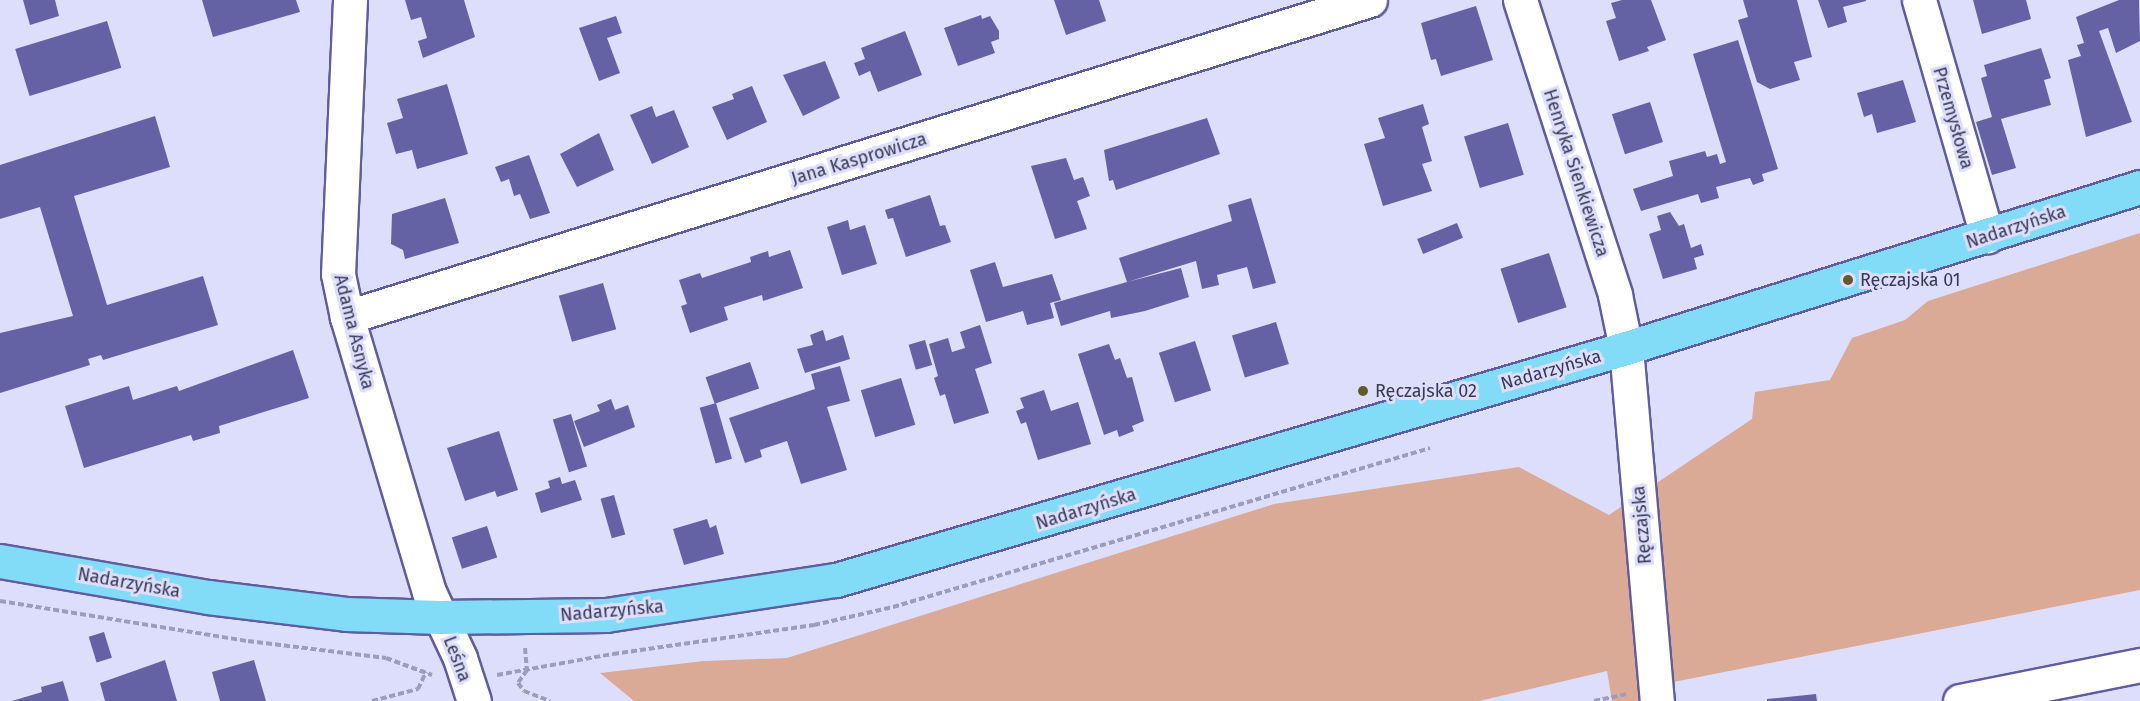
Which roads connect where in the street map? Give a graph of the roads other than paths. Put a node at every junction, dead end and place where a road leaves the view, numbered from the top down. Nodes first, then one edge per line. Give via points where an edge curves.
1 (350, 0) edge
2 (1370, 0) edge
3 (1520, 0) edge
4 (1919, 0) edge
5 (2140, 187) edge
6 (1987, 236) junction
7 (347, 317) junction
8 (1626, 348) junction
9 (0, 561) edge
10 (440, 617) junction
11 (2140, 665) edge
12 (474, 701) edge
13 (1657, 701) edge
14 (1960, 701) edge

1 - 7 street, Adama Asnyka via 337,235 338,274
2 - 7 street, Jana Kasprowicza
3 - 8 street, Henryka Sienkiewicza via 1615,295
4 - 6 street, Przemysłowa
5 - 6 main road, Nadarzyńska
6 - 8 main road, Nadarzyńska
7 - 10 street, Adama Asnyka via 429,592
8 - 10 main road, Nadarzyńska via 836,580 606,615
8 - 13 street, Ręczajska
9 - 10 main road, Nadarzyńska via 208,597 346,614
10 - 12 street, Leśna
11 - 14 street

